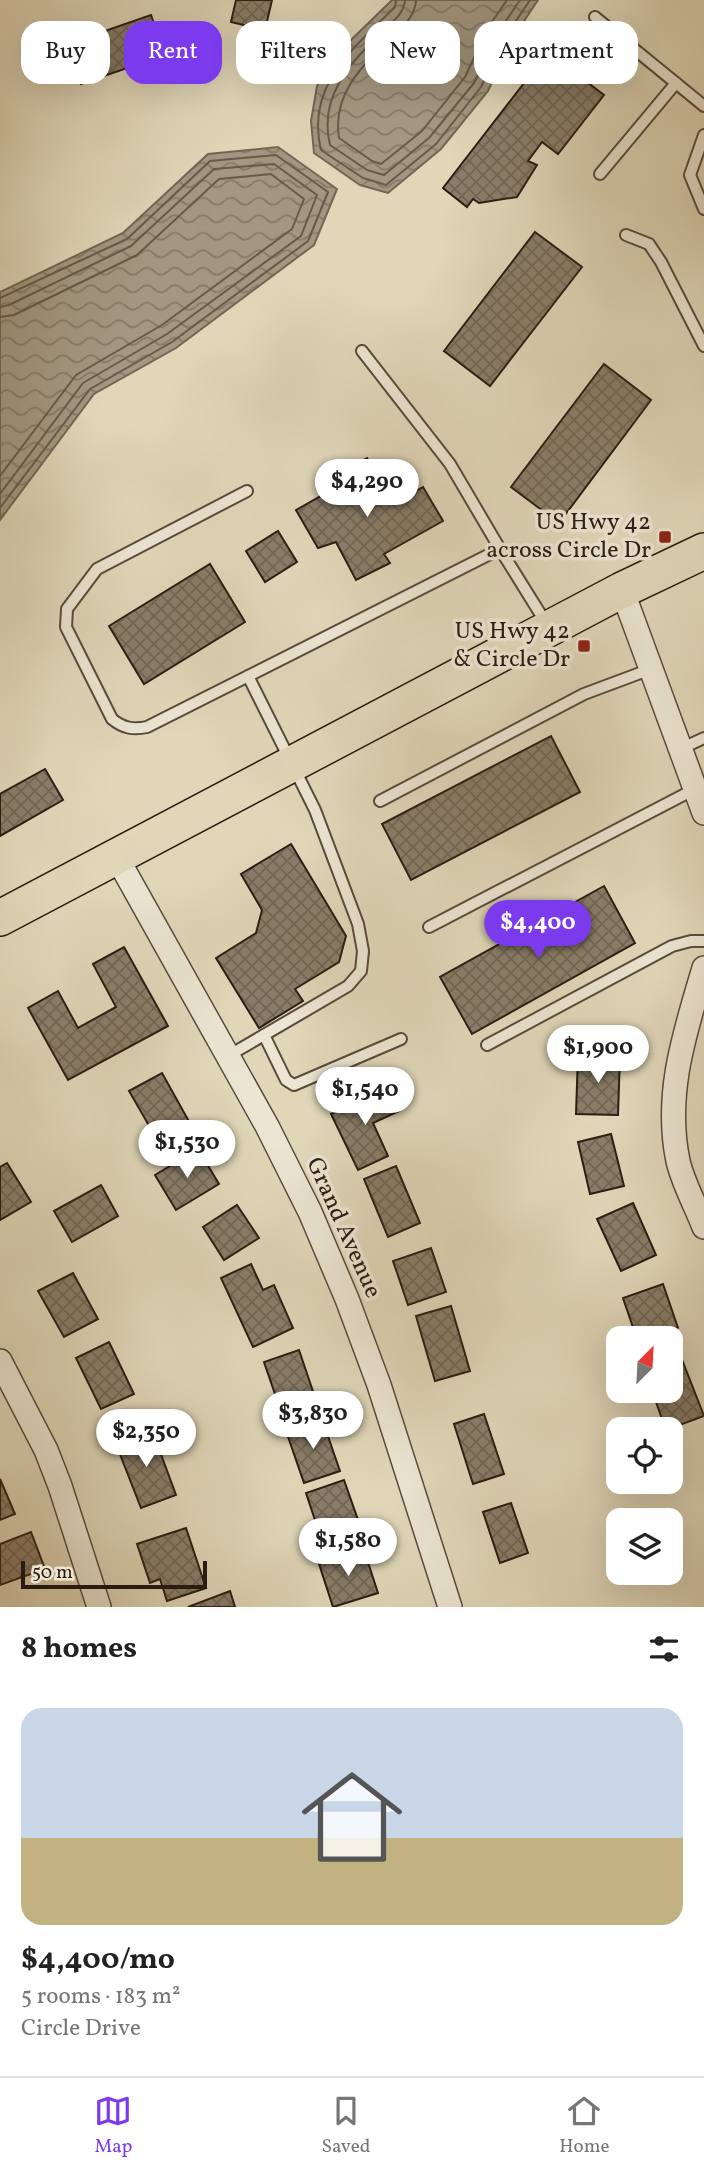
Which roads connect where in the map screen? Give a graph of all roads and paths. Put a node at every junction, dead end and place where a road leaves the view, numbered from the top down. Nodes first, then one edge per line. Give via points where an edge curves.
1 (595, 17) dead end
2 (677, 83) junction
3 (704, 106) edge
4 (704, 135) edge
5 (600, 174) dead end
6 (704, 209) edge
7 (626, 235) dead end
8 (704, 346) edge
9 (362, 351) dead end
10 (247, 491) dead end
11 (500, 549) junction
12 (704, 551) edge
13 (622, 590) junction
14 (549, 629) junction
15 (651, 670) junction
16 (248, 676) junction
17 (704, 738) edge
18 (680, 749) junction
19 (292, 764) junction
20 (695, 789) junction
21 (380, 801) dead end
22 (704, 813) edge
23 (116, 856) junction
24 (0, 918) edge
25 (429, 926) dead end
26 (704, 941) edge
27 (704, 968) edge
28 (264, 1035) junction
29 (401, 1039) dead end
30 (487, 1045) dead end
31 (228, 1056) junction
32 (704, 1227) edge
33 (0, 1361) edge
34 (99, 1607) edge
35 (450, 1607) edge

1 - 2 lane
2 - 3 lane
2 - 5 lane
4 - 6 lane via 690,175
7 - 8 lane via 649,244
9 - 11 lane via 450,464
10 - 16 lane via 97,569 65,618 112,719 119,725 147,727
11 - 14 lane
11 - 16 lane
12 - 13 main road
13 - 14 main road
13 - 15 street
14 - 19 main road
15 - 18 street
15 - 21 lane via 584,694
16 - 19 lane
17 - 18 lane
18 - 20 street
19 - 23 main road
19 - 28 lane via 315,810 358,925 361,971 348,986
20 - 22 street
20 - 25 lane
23 - 24 main road
23 - 31 street, Grand Avenue
26 - 30 lane via 672,946
27 - 32 street via 680,1050 673,1112 679,1164
28 - 29 lane via 286,1080 294,1085
28 - 31 lane
31 - 35 street, Grand Avenue via 310,1212 347,1300
33 - 34 street via 55,1474

